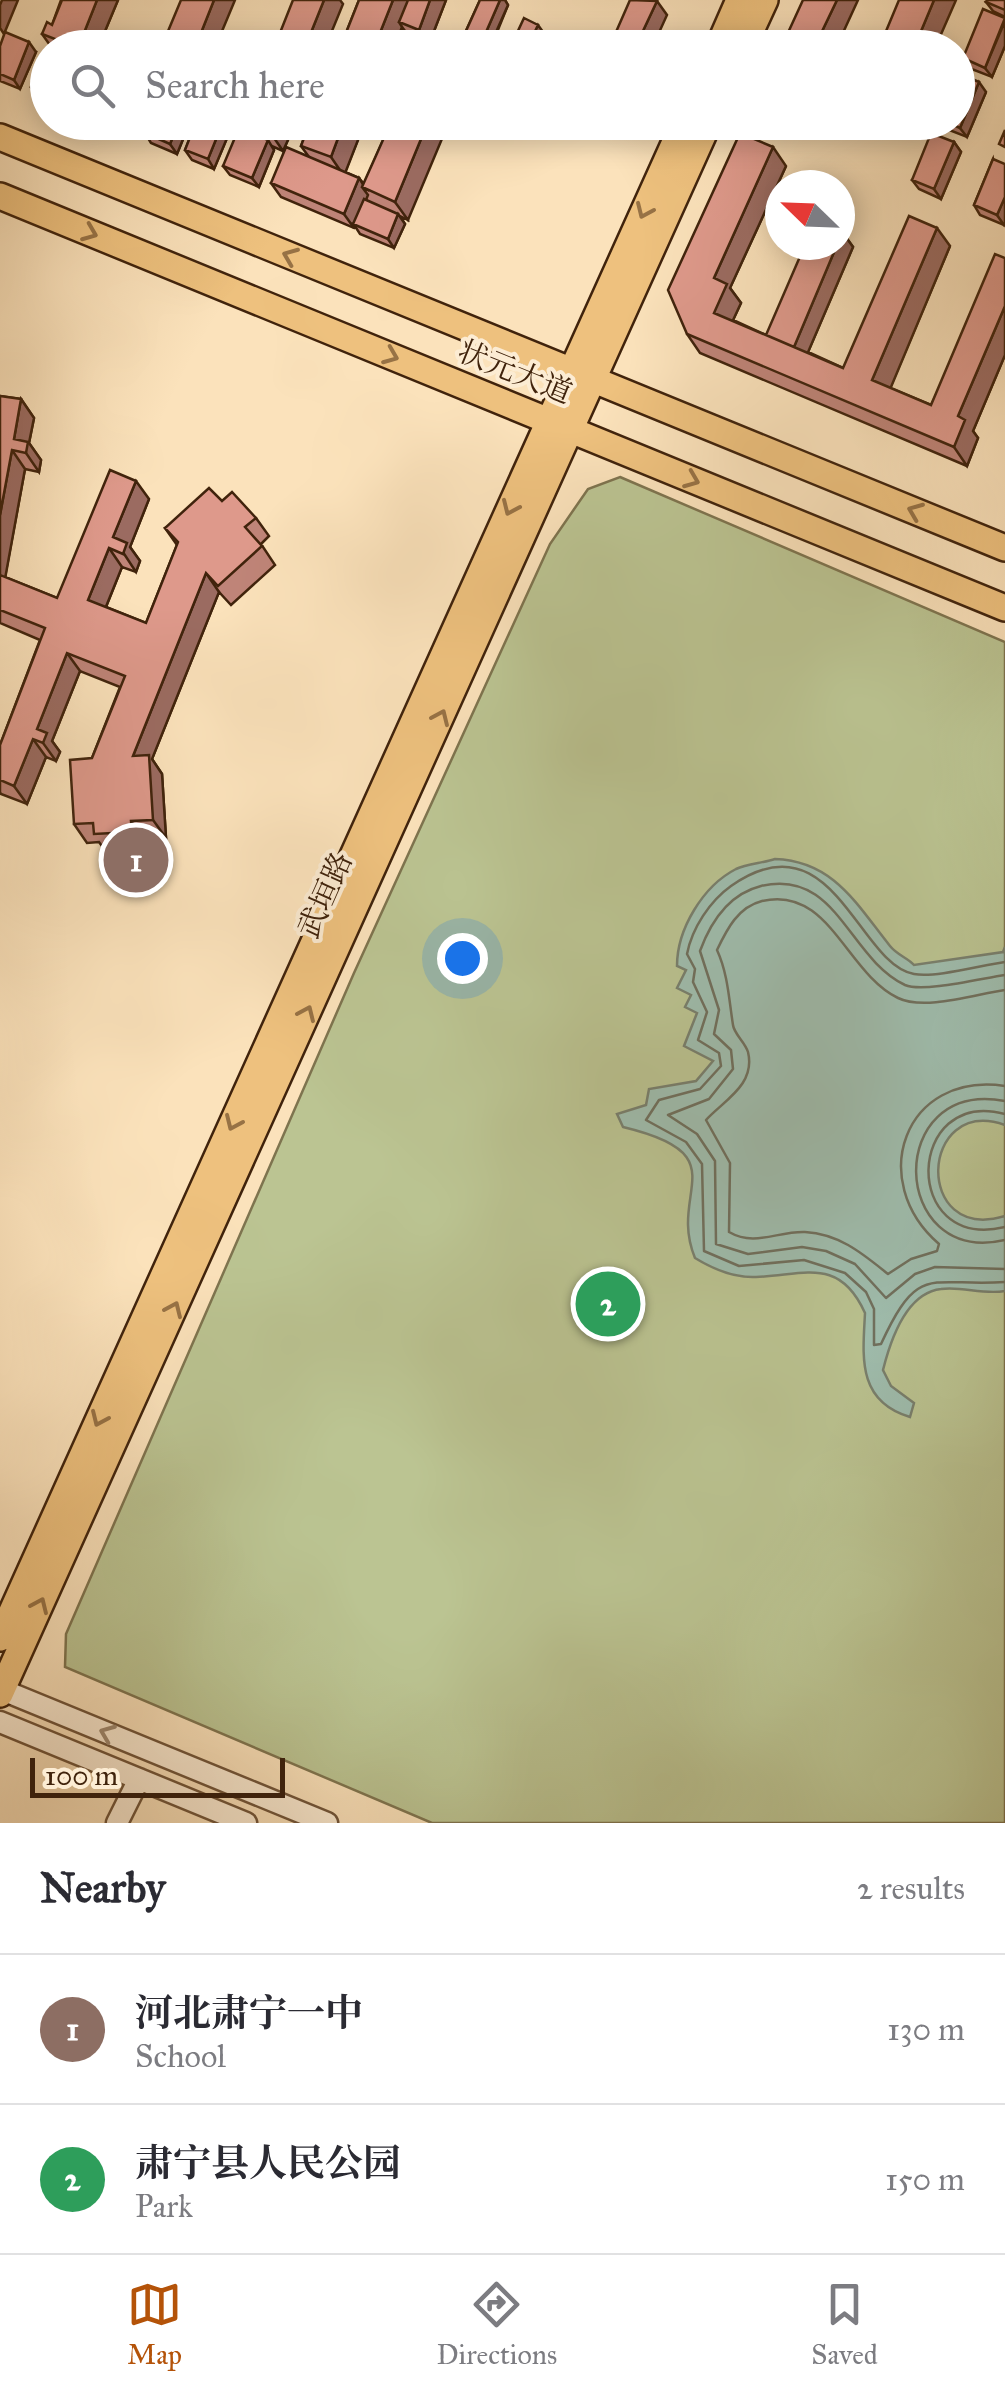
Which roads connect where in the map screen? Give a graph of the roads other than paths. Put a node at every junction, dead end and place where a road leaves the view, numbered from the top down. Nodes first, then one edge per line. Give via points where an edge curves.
1 (739, 0) edge
2 (764, 0) edge
3 (726, 30) edge
4 (751, 30) edge
5 (0, 137) edge
6 (677, 140) edge
7 (700, 140) edge
8 (0, 196) edge
9 (583, 375) junction
10 (560, 426) junction
11 (1005, 548) edge
12 (1005, 608) edge
13 (0, 1638) edge
14 (1, 1691) edge
15 (0, 1722) edge
16 (139, 1779) junction
17 (117, 1823) edge
18 (246, 1823) edge
19 (327, 1823) edge

1 - 3 main road
2 - 4 main road
9 -> 5 main road, 状元大道
6 -> 9 main road, 武垣路
7 - 9 main road, 武垣路
8 -> 10 main road, 状元大道
9 - 10 main road, 武垣路
11 -> 9 main road, 状元大道
10 -> 12 main road, 状元大道
10 -> 13 main road, 武垣路
14 -> 10 main road, 武垣路
19 -> 14 street
15 - 16 street
16 - 17 street
16 - 18 street

